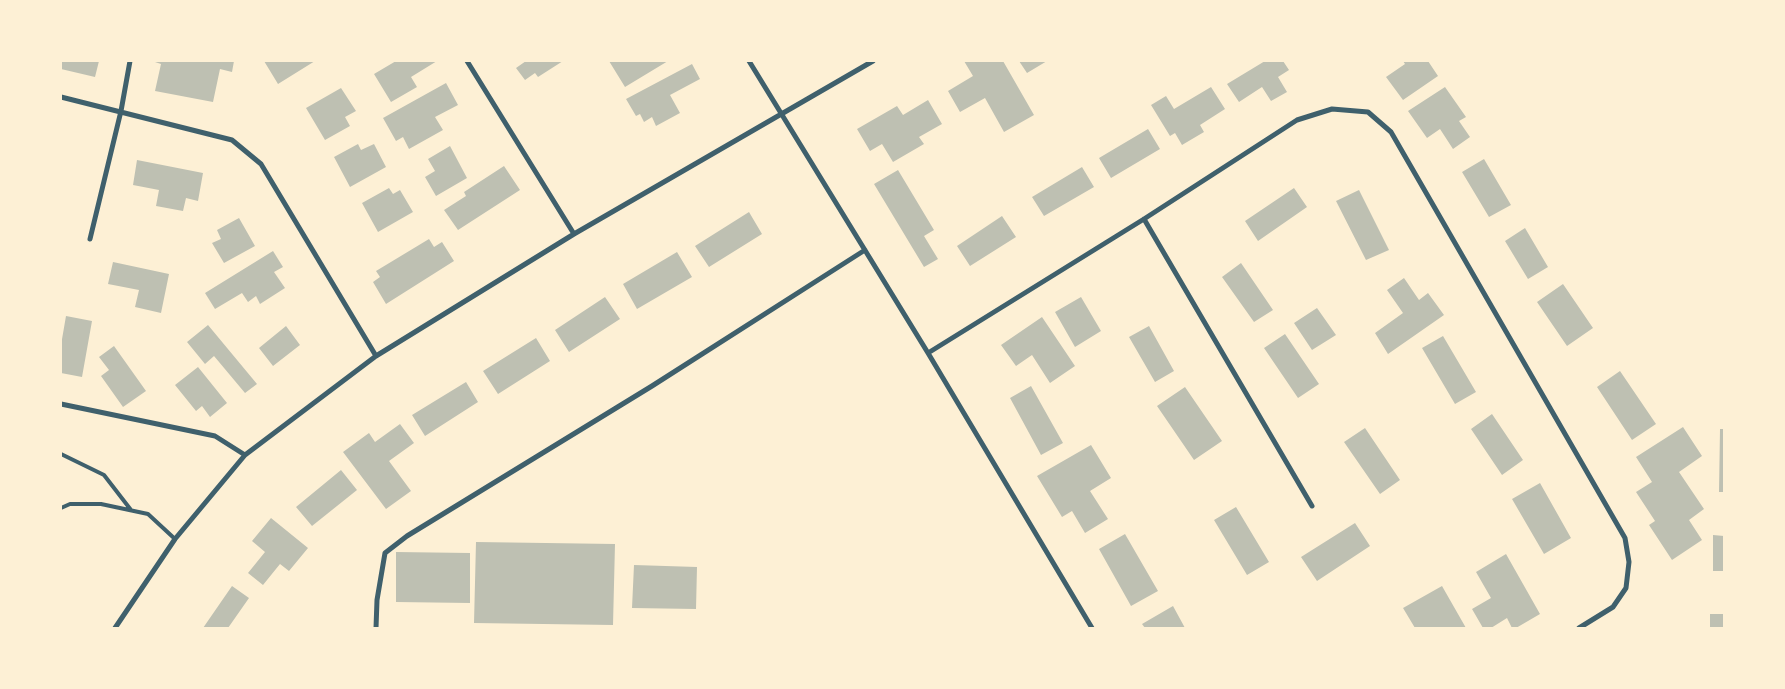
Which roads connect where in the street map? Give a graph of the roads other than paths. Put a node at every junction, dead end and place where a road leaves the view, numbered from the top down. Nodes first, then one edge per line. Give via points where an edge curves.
1 (130, 61) edge
2 (467, 61) edge
3 (749, 61) edge
4 (873, 61) edge
5 (61, 97) edge
6 (121, 111) junction
7 (782, 114) junction
8 (1144, 219) junction
9 (574, 234) junction
10 (90, 239) dead end
11 (865, 250) junction
12 (928, 353) junction
13 (376, 356) junction
14 (61, 404) edge
15 (61, 454) edge
16 (245, 456) junction
17 (1312, 506) dead end
18 (61, 508) edge
19 (131, 510) junction
20 (175, 539) junction
21 (115, 628) edge
22 (376, 628) edge
23 (1092, 628) edge
24 (1579, 628) edge

1 - 6 street
2 - 9 street
3 - 7 street
4 - 7 street
5 - 6 street
6 - 10 street
6 - 13 street via 232,140 261,164
7 - 9 street
7 - 11 street
8 - 12 street
8 - 17 street
8 - 24 street via 1298,120 1332,110 1368,112 1391,132 1625,538 1629,562 1626,588 1612,607
9 - 13 street
11 - 12 street
11 - 22 street via 652,386 407,536 385,554
12 - 23 street
13 - 16 street
14 - 16 street via 214,436
15 - 19 lane via 104,475
16 - 20 street
18 - 19 lane via 70,504 101,504
19 - 20 lane via 148,514
20 - 21 street

